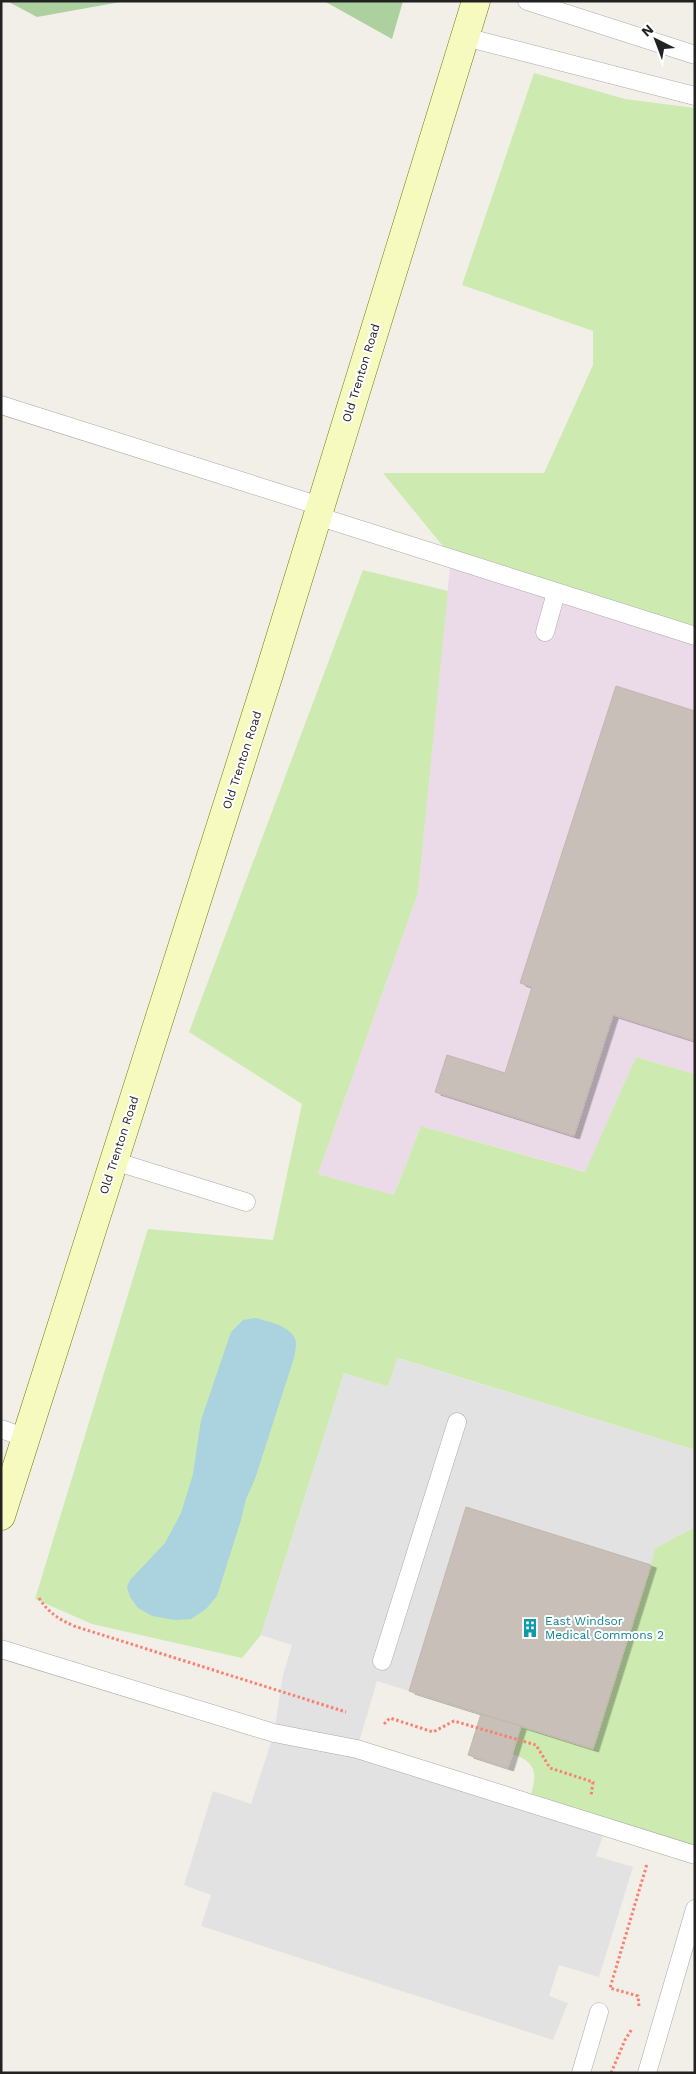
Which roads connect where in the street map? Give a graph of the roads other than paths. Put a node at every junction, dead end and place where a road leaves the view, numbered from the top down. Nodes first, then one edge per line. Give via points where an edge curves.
1 (476, 1) edge
2 (528, 1) edge
3 (465, 36) junction
4 (695, 55) edge
5 (695, 96) edge
6 (1, 405) edge
7 (319, 511) junction
8 (556, 593) junction
9 (545, 632) dead end
10 (695, 636) edge
11 (114, 1161) junction
12 (246, 1202) dead end
13 (457, 1422) dead end
14 (13, 1433) edge
15 (1, 1516) edge
16 (1, 1649) edge
17 (382, 1661) dead end
18 (695, 1855) edge
19 (695, 1909) edge
20 (599, 2012) dead end
21 (581, 2073) edge
22 (647, 2073) edge

1 - 3 main road, Old Trenton Road
2 - 4 lane
3 - 5 lane
3 - 7 main road, Old Trenton Road
6 - 7 lane
7 - 8 lane
7 - 11 main road, Old Trenton Road
8 - 9 lane
8 - 10 lane
11 - 12 lane
11 - 14 main road, Old Trenton Road
13 - 17 lane
14 - 15 main road, Old Trenton Road
16 - 18 lane via 274,1733 357,1749
19 - 22 lane
20 - 21 lane

